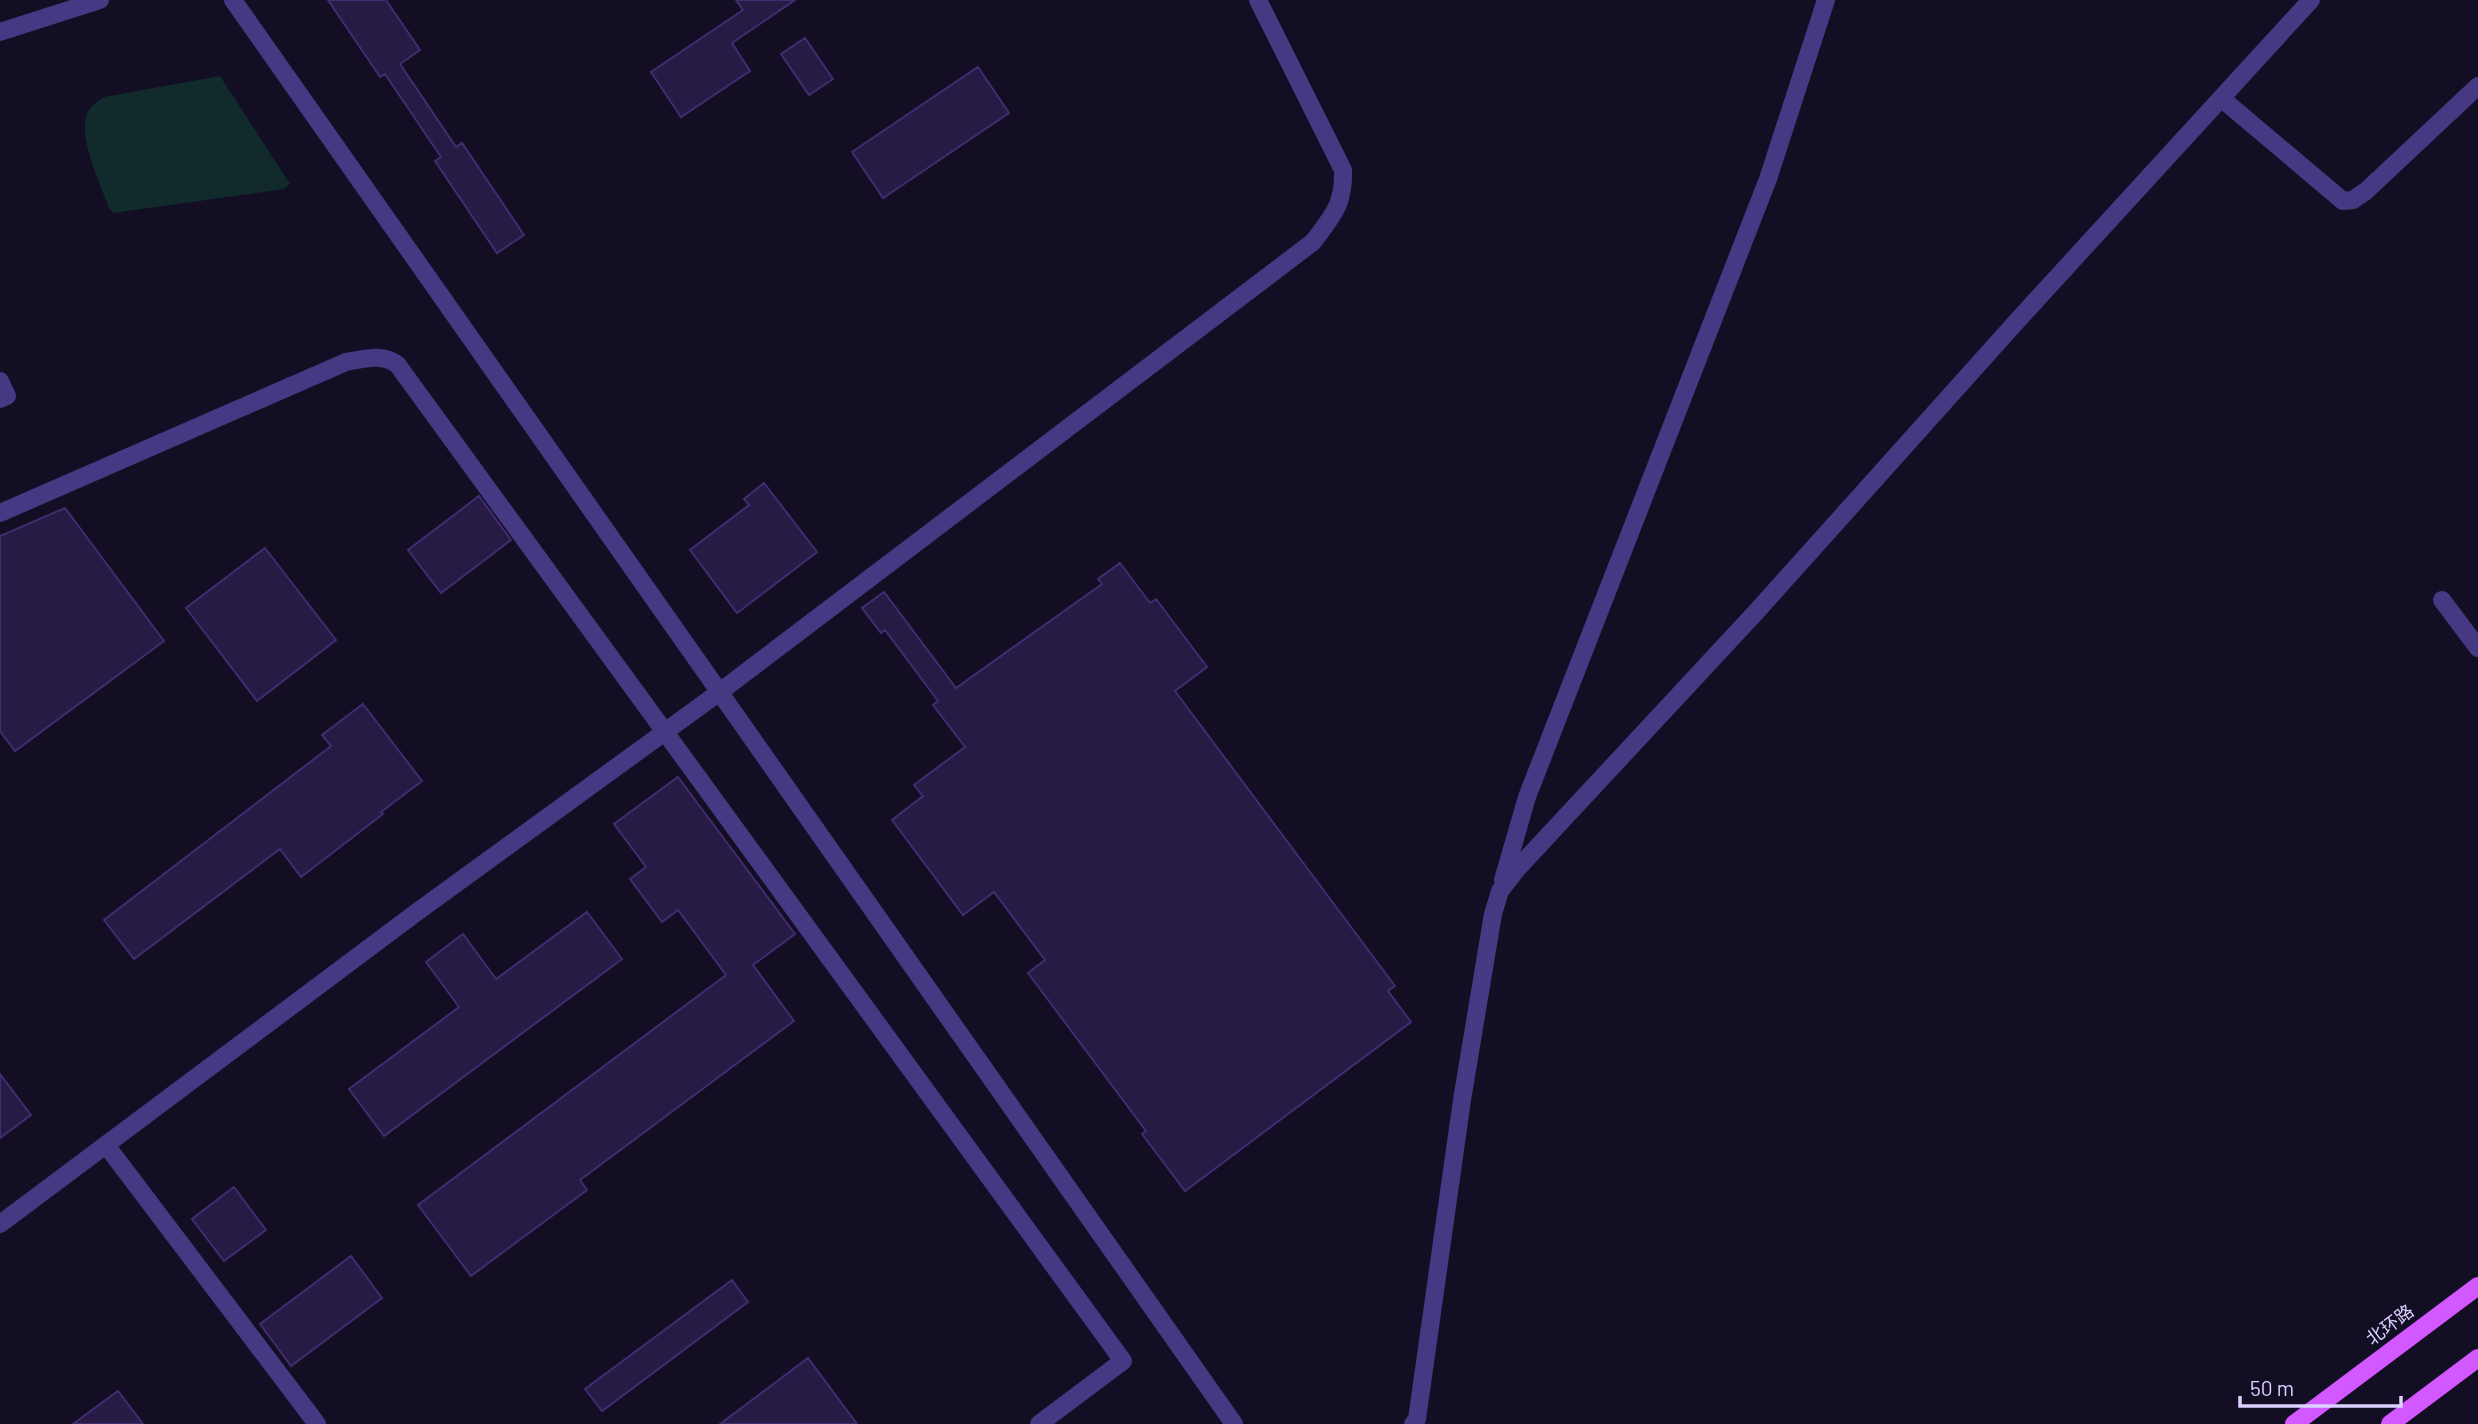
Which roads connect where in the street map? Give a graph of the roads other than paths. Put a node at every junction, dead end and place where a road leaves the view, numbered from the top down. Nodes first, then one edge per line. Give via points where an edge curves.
1 (100, 0) edge
2 (233, 0) edge
3 (1258, 0) edge
4 (1826, 0) edge
5 (2311, 0) edge
6 (0, 32) edge
7 (2478, 86) edge
8 (2221, 98) junction
9 (0, 381) edge
10 (0, 399) edge
11 (0, 513) edge
12 (2442, 600) dead end
13 (2478, 649) edge
14 (720, 691) junction
15 (666, 731) junction
16 (1500, 891) junction
17 (106, 1144) junction
18 (0, 1224) edge
19 (2478, 1286) edge
20 (2478, 1357) edge
21 (317, 1424) edge
22 (1040, 1424) edge
23 (1234, 1424) edge
24 (1413, 1424) edge
25 (2294, 1424) edge
26 (2390, 1424) edge

1 - 6 street
2 - 14 street
3 - 14 street via 1343,170 1343,191 1335,212 1313,242
4 - 16 street via 1768,179 1532,784
5 - 8 street
7 - 8 street via 2367,191 2343,201
8 - 16 street
9 - 10 street via 7,396
11 - 15 street via 346,362 377,356 389,359 406,373
12 - 13 street
14 - 15 street
14 - 23 street
15 - 17 street
15 - 22 street via 1123,1361
16 - 24 street via 1464,1087
17 - 18 street
17 - 21 street
19 - 25 main road, 北环路
20 - 26 main road

